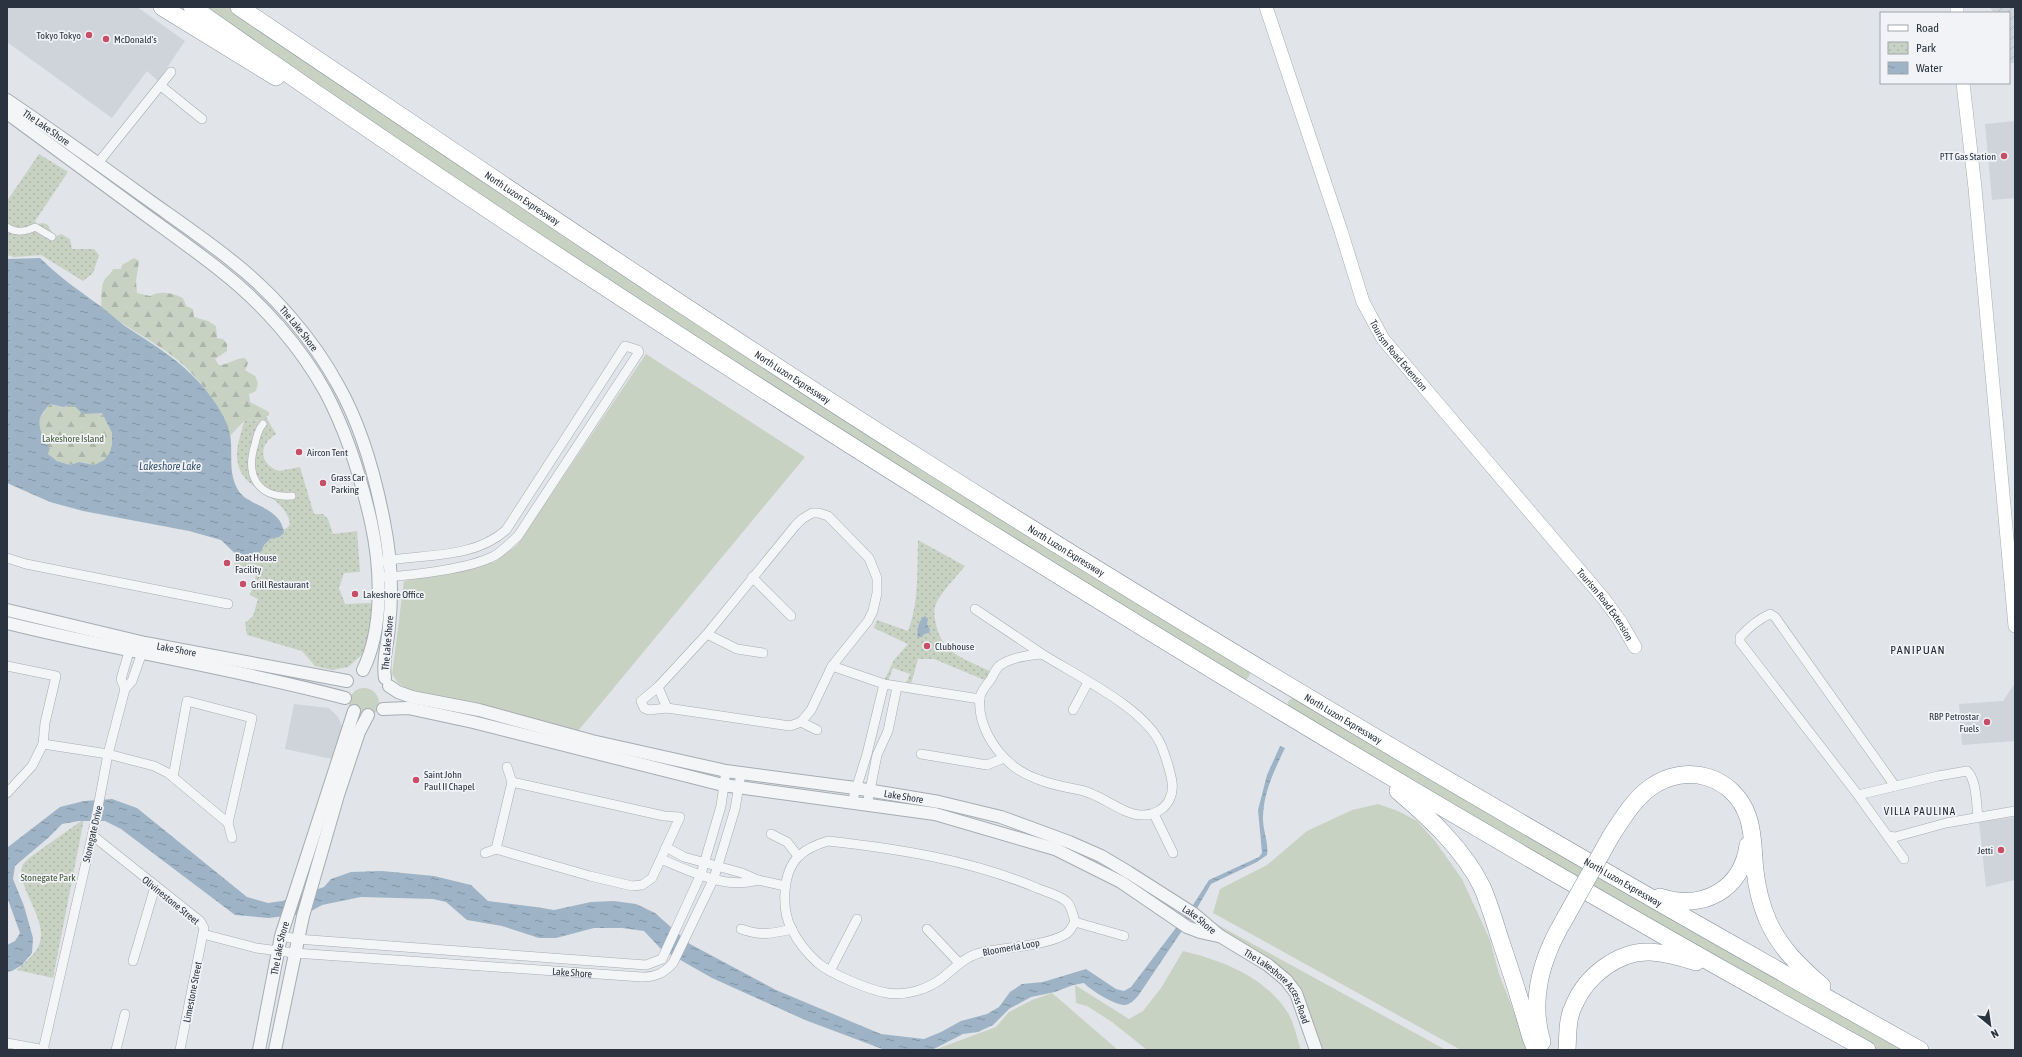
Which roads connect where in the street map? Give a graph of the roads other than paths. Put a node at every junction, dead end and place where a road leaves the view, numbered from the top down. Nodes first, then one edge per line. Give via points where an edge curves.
1 (162, 7) edge
2 (192, 7) edge
3 (239, 7) edge
4 (1266, 7) edge
5 (171, 72) dead end
6 (1963, 84) edge
7 (161, 86) junction
8 (324, 98) junction
9 (7, 100) edge
10 (7, 113) edge
11 (202, 119) dead end
12 (66, 140) junction
13 (58, 150) junction
14 (98, 163) junction
15 (7, 227) edge
16 (52, 237) dead end
17 (263, 424) dead end
18 (358, 429) junction
19 (344, 436) junction
20 (292, 496) dead end
21 (506, 530) junction
22 (518, 536) junction
23 (383, 556) junction
24 (7, 558) edge
25 (392, 576) junction
26 (379, 577) junction
27 (752, 577) junction
28 (228, 604) dead end
29 (975, 609) dead end
30 (7, 610) edge
31 (790, 616) dead end
32 (7, 623) edge
33 (2015, 626) edge
34 (707, 634) junction
35 (1635, 647) dead end
36 (130, 649) junction
37 (142, 652) junction
38 (763, 653) dead end
39 (1042, 654) junction
40 (240, 660) junction
41 (7, 666) edge
42 (832, 666) junction
43 (363, 670) junction
44 (238, 672) junction
45 (347, 681) junction
46 (387, 682) junction
47 (1088, 682) junction
48 (884, 684) junction
49 (658, 687) junction
50 (897, 687) junction
51 (125, 689) junction
52 (345, 698) junction
53 (980, 699) junction
54 (667, 708) junction
55 (383, 709) junction
56 (1073, 710) dead end
57 (354, 711) junction
58 (368, 715) junction
59 (801, 722) junction
60 (817, 730) dead end
61 (43, 744) junction
62 (867, 752) junction
63 (1347, 752) junction
64 (108, 754) junction
65 (921, 754) dead end
66 (877, 755) junction
67 (1004, 758) junction
68 (507, 767) dead end
69 (726, 771) junction
70 (741, 774) junction
71 (173, 777) junction
72 (512, 782) junction
73 (723, 785) junction
74 (1895, 786) junction
75 (738, 788) junction
76 (855, 788) junction
77 (869, 791) junction
78 (7, 793) edge
79 (1858, 795) junction
80 (852, 802) junction
81 (867, 805) junction
82 (2015, 811) edge
83 (1154, 814) junction
84 (1978, 816) junction
85 (228, 823) junction
86 (1750, 825) junction
87 (771, 834) dead end
88 (92, 835) junction
89 (1888, 836) junction
90 (232, 838) dead end
91 (666, 847) junction
92 (496, 849) junction
93 (485, 853) dead end
94 (1173, 853) dead end
95 (798, 856) junction
96 (661, 859) junction
97 (1904, 859) dead end
98 (705, 863) junction
99 (718, 866) junction
100 (701, 874) junction
101 (714, 878) junction
102 (1616, 878) junction
103 (758, 880) junction
104 (785, 886) junction
105 (155, 887) junction
106 (857, 919) dead end
107 (1075, 922) junction
108 (741, 929) dead end
109 (927, 929) dead end
110 (792, 930) junction
111 (203, 934) junction
112 (281, 936) junction
113 (1124, 936) dead end
114 (1220, 936) junction
115 (297, 939) junction
116 (278, 950) junction
117 (294, 953) junction
118 (659, 960) junction
119 (133, 961) dead end
120 (959, 963) junction
121 (666, 971) junction
122 (830, 971) junction
123 (1735, 977) junction
124 (1854, 1013) junction
125 (125, 1014) dead end
126 (7, 1043) edge
127 (44, 1050) edge
128 (116, 1050) edge
129 (180, 1050) edge
130 (259, 1050) edge
131 (275, 1050) edge
132 (1316, 1050) edge
133 (1536, 1050) edge
134 (1545, 1050) edge
135 (1567, 1050) edge
136 (1867, 1050) edge
137 (1920, 1050) edge

1 - 8 highway via 289,85
2 - 8 highway
3 - 102 highway, North Luzon Expressway via 596,248 928,464 1281,680
4 - 35 main road, Tourism Road Extension via 1363,302 1383,339 1604,599
5 - 7 street
6 - 33 main road
7 - 11 street
7 - 14 street
8 - 63 highway via 580,270 890,471
9 - 12 street, The Lake Shore
10 - 13 street, The Lake Shore
12 - 13 street
12 - 14 street, The Lake Shore
13 - 19 street, The Lake Shore via 222,272 261,308 295,348 325,393
14 - 18 street, The Lake Shore via 232,261 272,297 307,338 338,384
15 - 16 street via 16,231 35,227
17 - 20 street via 257,432 251,456 251,470 261,487 270,494
18 - 19 street
18 - 23 street, The Lake Shore via 385,525
19 - 23 street, The Lake Shore
21 - 22 street
21 - 22 street via 624,346 638,350
21 - 23 street via 495,539 468,550
22 - 25 street via 493,556 476,562
23 - 25 street, The Lake Shore
23 - 26 street, The Lake Shore
24 - 28 street via 26,564
25 - 26 street
25 - 46 street, The Lake Shore via 390,627 384,669
26 - 43 street, The Lake Shore via 370,653
27 - 31 street
27 - 34 street
27 - 42 street via 802,519 812,513 828,516 858,545 874,567 877,593 868,621
29 - 39 street
30 - 36 street, Lake Shore
32 - 36 street, Lake Shore
34 - 38 street via 737,649
34 - 49 street
36 - 37 street, Lake Shore
36 - 51 street, Stonegate Drive via 121,679
37 - 40 street, Lake Shore
37 - 44 street, Lake Shore
37 - 51 street, Stonegate Drive via 132,682
39 - 47 street
39 - 53 street via 1022,656 999,666 982,691
40 - 44 street
40 - 45 street, Lake Shore
41 - 61 street via 56,676
42 - 48 street
42 - 59 street via 811,710
43 - 45 street via 356,672
43 - 46 street via 377,672
44 - 52 street, Lake Shore
45 - 52 street
46 - 55 street via 389,698
46 - 69 street, Lake Shore via 398,692 412,697 479,710 592,741
47 - 56 street
47 - 83 street via 1126,706 1144,722 1161,744 1173,785 1168,803
48 - 50 street
48 - 62 street
49 - 54 street
49 - 54 street via 642,701 642,705 649,710
50 - 53 street
50 - 66 street via 888,732
51 - 64 street, Stonegate Drive
52 - 57 street
53 - 67 street via 982,721
54 - 59 street via 790,726
55 - 58 street
55 - 73 street, Lake Shore via 408,708 473,722
57 - 58 street
57 - 112 street, The Lake Shore
58 - 115 street, The Lake Shore via 357,739 311,885
59 - 60 street
61 - 64 street
61 - 78 street via 32,766
62 - 66 street
62 - 76 street
63 - 123 highway
63 - 133 highway via 1422,811 1452,844 1482,887
64 - 71 street via 154,766
64 - 88 street, Stonegate Drive
65 - 67 street via 987,765
66 - 77 street
67 - 83 street via 1027,774 1066,788 1089,792 1135,815
68 - 72 street
69 - 70 street, Lake Shore
69 - 73 street
70 - 75 street
70 - 76 street, Lake Shore
71 - 85 street
71 - 85 street via 186,701 252,718
72 - 91 street via 664,816 680,817
72 - 92 street
73 - 75 street, Lake Shore
73 - 98 street via 721,806
74 - 79 street
74 - 79 street via 1775,616 1764,616 1740,637 1740,642
74 - 84 street via 1967,771 1973,781
75 - 80 street, Lake Shore
75 - 99 street via 735,809
76 - 77 street, Lake Shore
76 - 80 street
77 - 81 street
77 - 114 street, Lake Shore via 939,802 1002,817 1101,856 1194,914
79 - 89 street
80 - 81 street, Lake Shore
81 - 114 street, Lake Shore via 935,814 1055,849 1121,882 1187,927
82 - 84 street
83 - 94 street
84 - 89 street via 1895,837
85 - 90 street
86 - 102 highway via 1743,866 1728,886 1710,898 1690,902 1673,901
86 - 124 highway via 1758,888 1762,906 1774,935 1803,970
86 - 134 highway, bridge via 1741,804 1727,786 1698,774 1674,776 1652,786 1635,803 1611,836 1548,950 1538,985 1538,1020
87 - 95 street via 787,842
88 - 105 street, Olivinestone Street
88 - 127 street, Stonegate Drive
89 - 97 street
91 - 96 street
91 - 98 street via 684,857
92 - 93 street
92 - 96 street via 632,886 642,885 652,878
95 - 104 street, Bloomeria Loop via 790,869
95 - 107 street via 828,841 936,856 1006,875 1059,897 1067,902
96 - 100 street
98 - 99 street
98 - 100 street
99 - 101 street
99 - 103 street
100 - 101 street
100 - 118 street
101 - 103 street via 738,884
101 - 121 street via 673,963
102 - 124 highway, North Luzon Expressway
103 - 104 street
104 - 110 street, Bloomeria Loop via 788,919
105 - 111 street, Olivinestone Street via 200,921 204,928
105 - 119 street
106 - 122 street
107 - 113 street
107 - 120 street, Bloomeria Loop via 1070,931 1060,937 978,953
108 - 110 street via 755,934
109 - 120 street
110 - 122 street, Bloomeria Loop via 807,952
111 - 116 street, Olivinestone Street via 256,948
111 - 129 street, Limestone Street
112 - 115 street, Lake Shore
112 - 116 street, The Lake Shore
114 - 132 street, The Lakeshore Access Road via 1268,965 1286,980 1302,1006
115 - 117 street, The Lake Shore
115 - 118 street, Lake Shore via 646,965
116 - 117 street, Lake Shore
116 - 130 street, The Lake Shore
117 - 121 street, Lake Shore via 642,977 652,977
117 - 131 street, The Lake Shore
118 - 121 street
120 - 122 street, Bloomeria Loop via 940,980 913,992 899,993 886,993
123 - 135 highway via 1673,955 1650,952 1627,955 1605,967 1584,988 1573,1005 1568,1026
123 - 136 highway
124 - 137 highway, North Luzon Expressway
125 - 128 street
126 - 127 street

